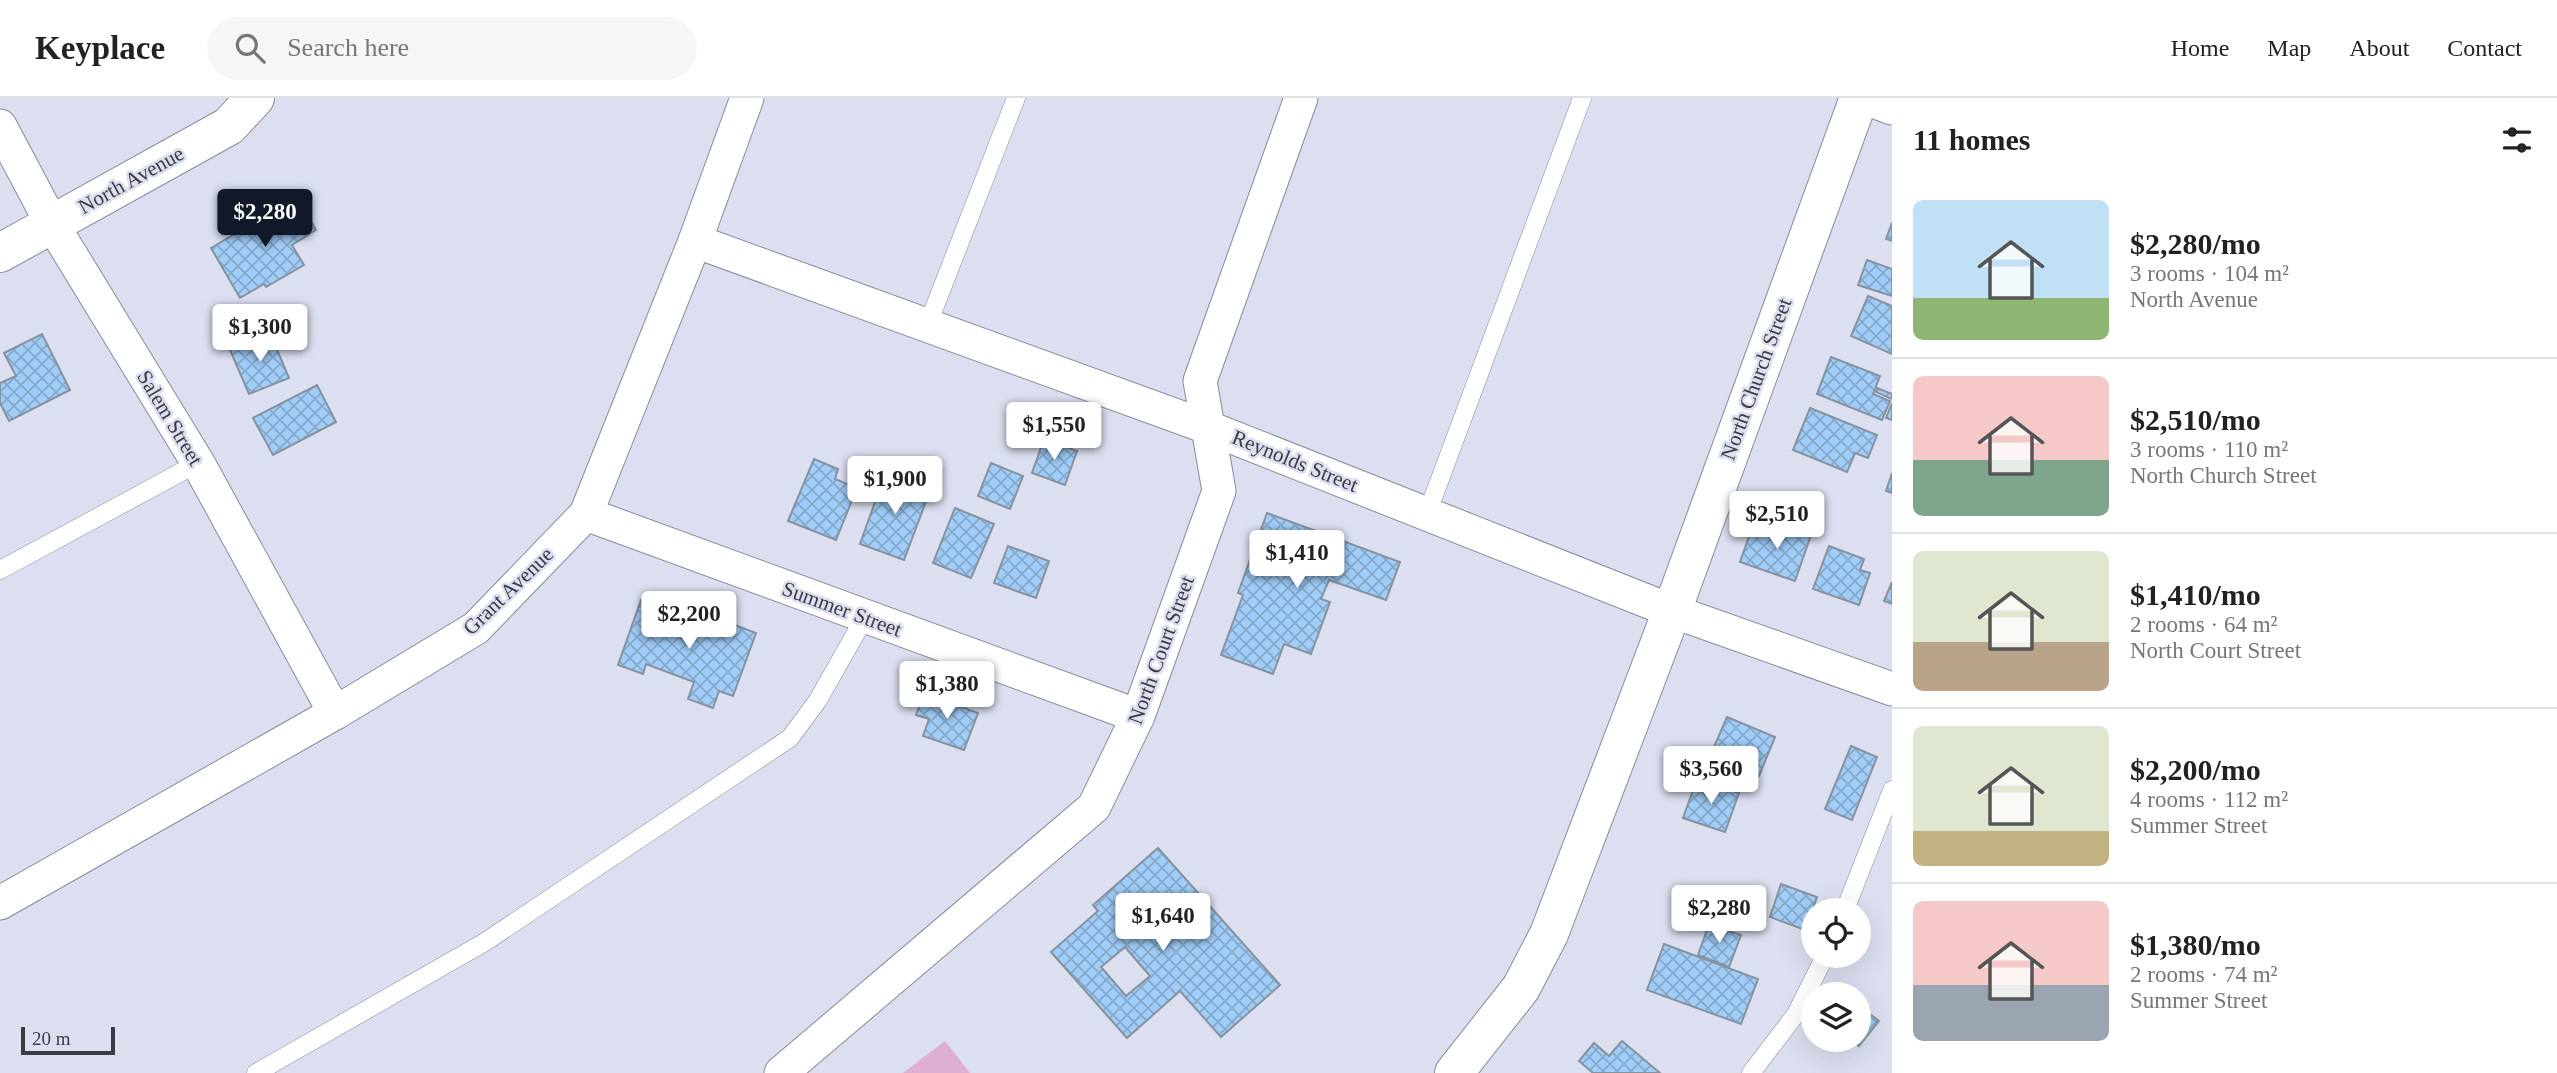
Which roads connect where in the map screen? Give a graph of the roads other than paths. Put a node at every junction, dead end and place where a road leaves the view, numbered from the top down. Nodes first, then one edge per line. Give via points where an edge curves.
1 (255, 98) edge
2 (747, 98) edge
3 (1016, 98) edge
4 (1301, 98) edge
5 (1582, 98) edge
6 (1859, 98) edge
7 (1865, 98) edge
8 (1892, 108) edge
9 (0, 126) edge
10 (52, 224) junction
11 (695, 241) junction
12 (0, 253) edge
13 (928, 324) junction
14 (1207, 426) junction
15 (198, 463) junction
16 (586, 514) junction
17 (1427, 514) junction
18 (0, 570) edge
19 (1672, 611) junction
20 (865, 618) junction
21 (1892, 689) edge
22 (335, 713) junction
23 (1138, 716) junction
24 (1892, 790) edge
25 (1850, 898) edge
26 (0, 902) edge
27 (1819, 968) edge
28 (256, 1073) edge
29 (781, 1073) edge
30 (1454, 1073) edge
31 (1751, 1073) edge

1 - 10 street, North Avenue via 229,126
2 - 11 street, Grant Avenue
3 - 13 lane
4 - 14 street, North Court Street via 1200,381
5 - 17 lane
6 - 19 street, North Church Street
7 - 8 street
9 - 10 street, Salem Street
10 - 12 street, North Avenue
10 - 15 street, Salem Street
11 - 13 street, Reynolds Street
11 - 16 street, Grant Avenue
13 - 14 street, Reynolds Street
14 - 17 street, Reynolds Street
14 - 23 street, North Court Street via 1219,491
15 - 18 lane
15 - 22 street, Salem Street
16 - 20 street, Summer Street
16 - 22 street, Grant Avenue via 477,628
17 - 19 street, Reynolds Street
19 - 21 street, Reynolds Street
19 - 30 street, North Church Street via 1538,959 1521,988
20 - 23 street, Summer Street
20 - 28 lane via 818,700 790,738 485,942
22 - 26 street, Grant Avenue
23 - 29 street, North Court Street via 1094,807
24 - 25 lane
27 - 31 lane via 1796,1014

